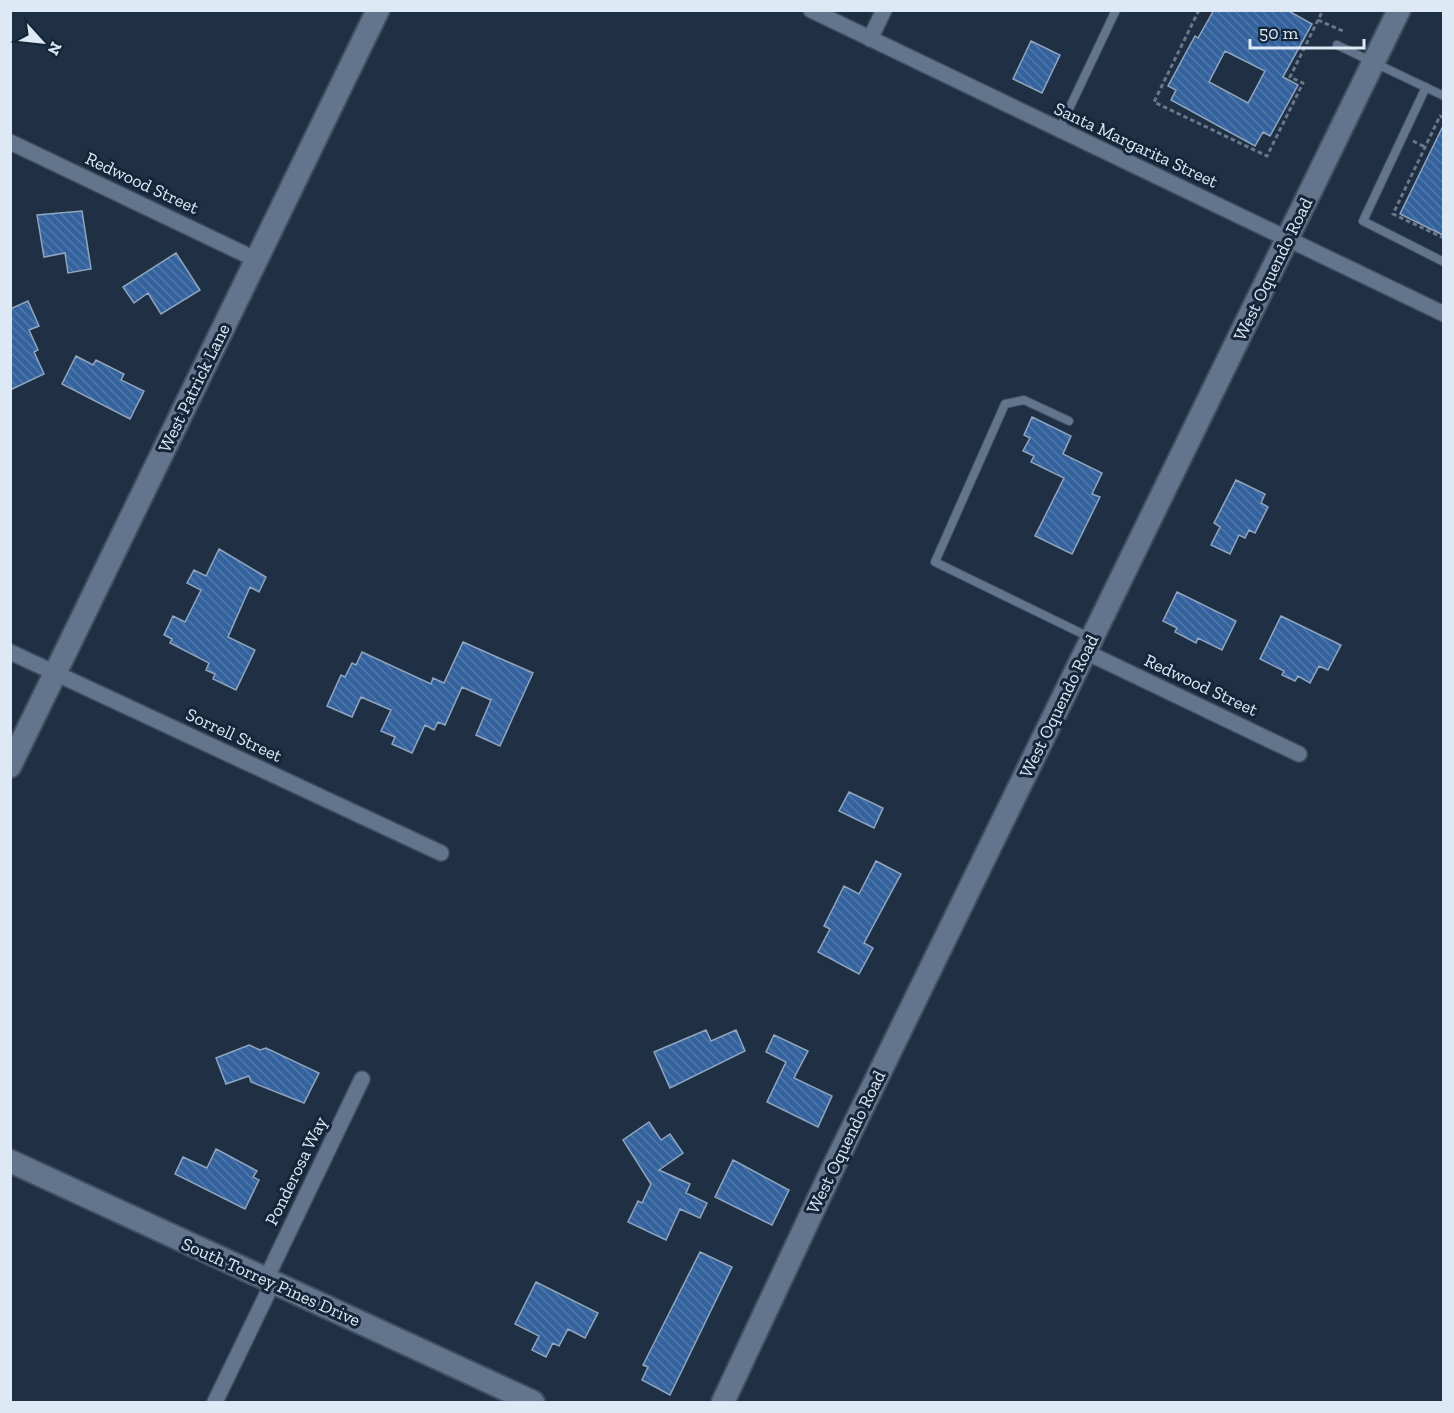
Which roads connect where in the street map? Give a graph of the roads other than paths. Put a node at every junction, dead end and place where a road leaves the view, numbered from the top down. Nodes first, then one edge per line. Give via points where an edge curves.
1 (378, 10) edge
2 (811, 10) edge
3 (884, 10) edge
4 (1116, 10) edge
5 (1399, 10) edge
6 (870, 39) junction
7 (1336, 45) dead end
8 (1374, 62) junction
9 (1425, 87) junction
10 (1443, 96) edge
11 (1059, 130) junction
12 (10, 142) edge
13 (1288, 238) junction
14 (257, 260) junction
15 (1443, 262) edge
16 (1443, 314) edge
17 (1069, 421) dead end
18 (1089, 645) junction
19 (10, 652) edge
20 (56, 673) junction
21 (1299, 754) dead end
22 (10, 766) edge
23 (441, 853) dead end
24 (362, 1080) dead end
25 (10, 1161) edge
26 (269, 1281) junction
27 (215, 1402) edge
28 (533, 1402) edge
29 (723, 1402) edge

1 - 14 street, West Patrick Lane
2 - 6 street, Santa Margarita Street
3 - 6 street
4 - 11 lane
5 - 8 street, West Oquendo Road
6 - 11 street, Santa Margarita Street
7 - 8 lane
8 - 9 lane
8 - 13 street, West Oquendo Road
9 - 10 lane
9 - 15 lane via 1363,221
11 - 13 street, Santa Margarita Street
12 - 14 street, Redwood Street
13 - 16 street, Santa Margarita Street
13 - 18 street, West Oquendo Road
14 - 20 street, West Patrick Lane
17 - 18 lane via 1024,400 1005,404 935,562
18 - 21 street, Redwood Street
18 - 29 street, West Oquendo Road
19 - 20 street, Sorrell Street
20 - 22 street, West Patrick Lane
20 - 23 street, Sorrell Street
24 - 26 street, Ponderosa Way
25 - 26 street, South Torrey Pines Drive
26 - 27 street, Ponderosa Way
26 - 28 street, South Torrey Pines Drive

